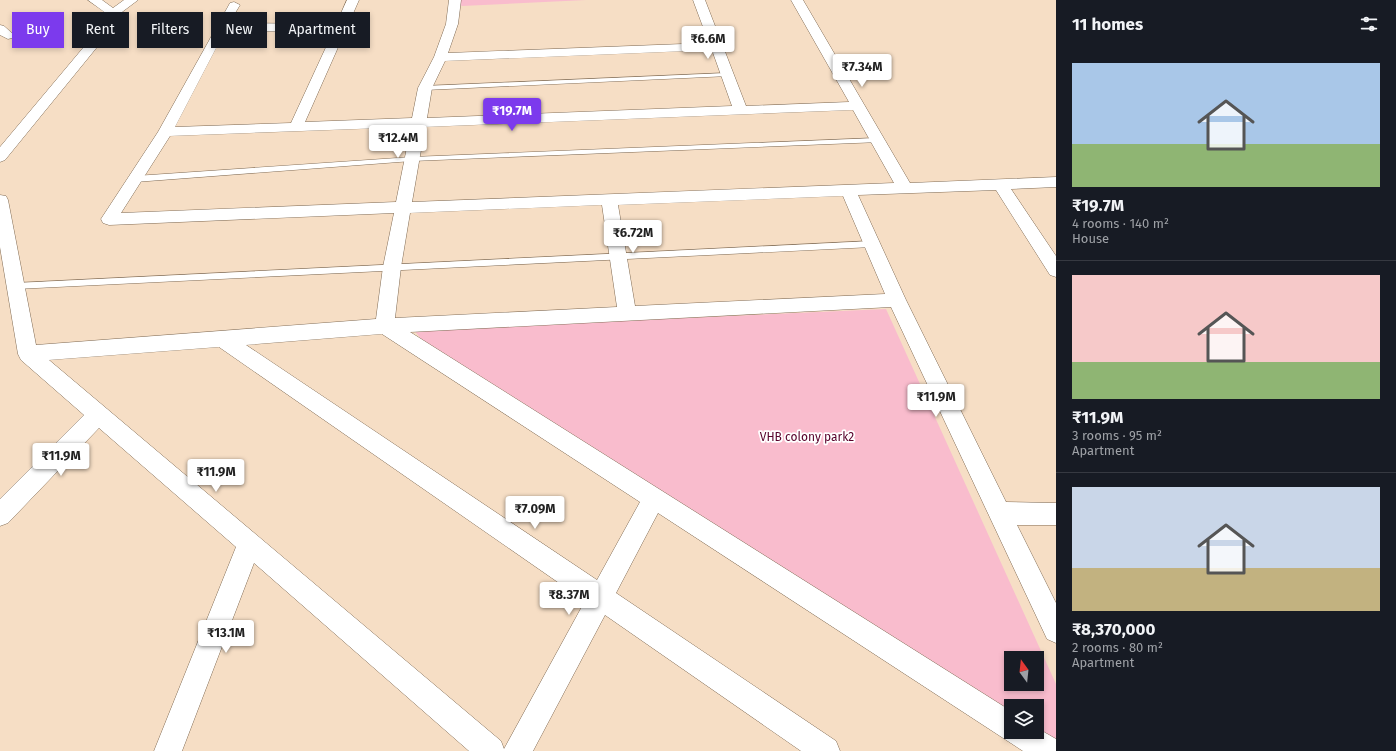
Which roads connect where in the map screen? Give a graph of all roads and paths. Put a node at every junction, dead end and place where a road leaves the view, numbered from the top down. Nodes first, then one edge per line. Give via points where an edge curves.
1 (94, 0) edge
2 (132, 0) edge
3 (353, 0) edge
4 (455, 0) edge
5 (699, 0) edge
6 (797, 0) edge
7 (234, 5) dead end
8 (112, 12) edge
9 (114, 12) edge
10 (230, 12) edge
11 (348, 12) edge
12 (211, 46) edge
13 (716, 46) junction
14 (90, 48) edge
15 (332, 48) edge
16 (440, 57) junction
17 (728, 75) junction
18 (424, 88) junction
19 (857, 106) junction
20 (741, 111) junction
21 (419, 123) junction
22 (296, 127) junction
23 (165, 132) junction
24 (878, 140) junction
25 (0, 156) edge
26 (412, 159) junction
27 (135, 179) junction
28 (1056, 182) edge
29 (1000, 184) junction
30 (905, 188) junction
31 (848, 190) junction
32 (0, 200) edge
33 (609, 200) junction
34 (402, 208) junction
35 (872, 244) junction
36 (4, 246) edge
37 (619, 256) junction
38 (392, 267) junction
39 (1056, 270) edge
40 (16, 286) junction
41 (897, 300) junction
42 (627, 314) junction
43 (385, 326) junction
44 (223, 339) junction
45 (28, 354) junction
46 (98, 415) junction
47 (654, 498) junction
48 (1000, 513) junction
49 (1056, 514) edge
50 (0, 515) edge
51 (249, 543) junction
52 (601, 596) junction
53 (1056, 630) edge
54 (1004, 723) edge
55 (1029, 739) edge
56 (168, 751) edge
57 (491, 751) edge
58 (518, 751) edge
59 (826, 751) edge
60 (1049, 751) edge

1 - 8 street
2 - 9 street
3 - 11 street
4 - 16 street via 452,24
5 - 13 street
6 - 19 street
7 - 10 street
12 - 23 street
13 - 16 street
13 - 17 street
14 - 25 street
15 - 22 street
16 - 18 street
17 - 18 lane
17 - 20 street
18 - 21 street
19 - 20 street
19 - 24 street
20 - 21 street
21 - 22 street
21 - 26 street
22 - 23 street
23 - 27 street
24 - 26 lane
24 - 30 street
26 - 27 lane
26 - 34 street
27 - 34 street via 109,220
28 - 29 street
29 - 30 street
29 - 39 street
30 - 31 street
31 - 33 street
31 - 35 street
32 - 36 street
33 - 34 street
33 - 37 street
34 - 38 street
35 - 37 lane
35 - 41 street
36 - 40 street
37 - 38 lane
37 - 42 street
38 - 40 lane
38 - 43 street
40 - 45 street
41 - 42 street
41 - 48 street
42 - 43 street
43 - 44 street
43 - 47 street
44 - 45 street
44 - 52 street
45 - 46 street
46 - 50 street
46 - 51 street
47 - 52 street
47 - 54 street
48 - 49 street
48 - 53 street
51 - 56 street
51 - 57 street
52 - 58 street
52 - 59 street
55 - 60 street

